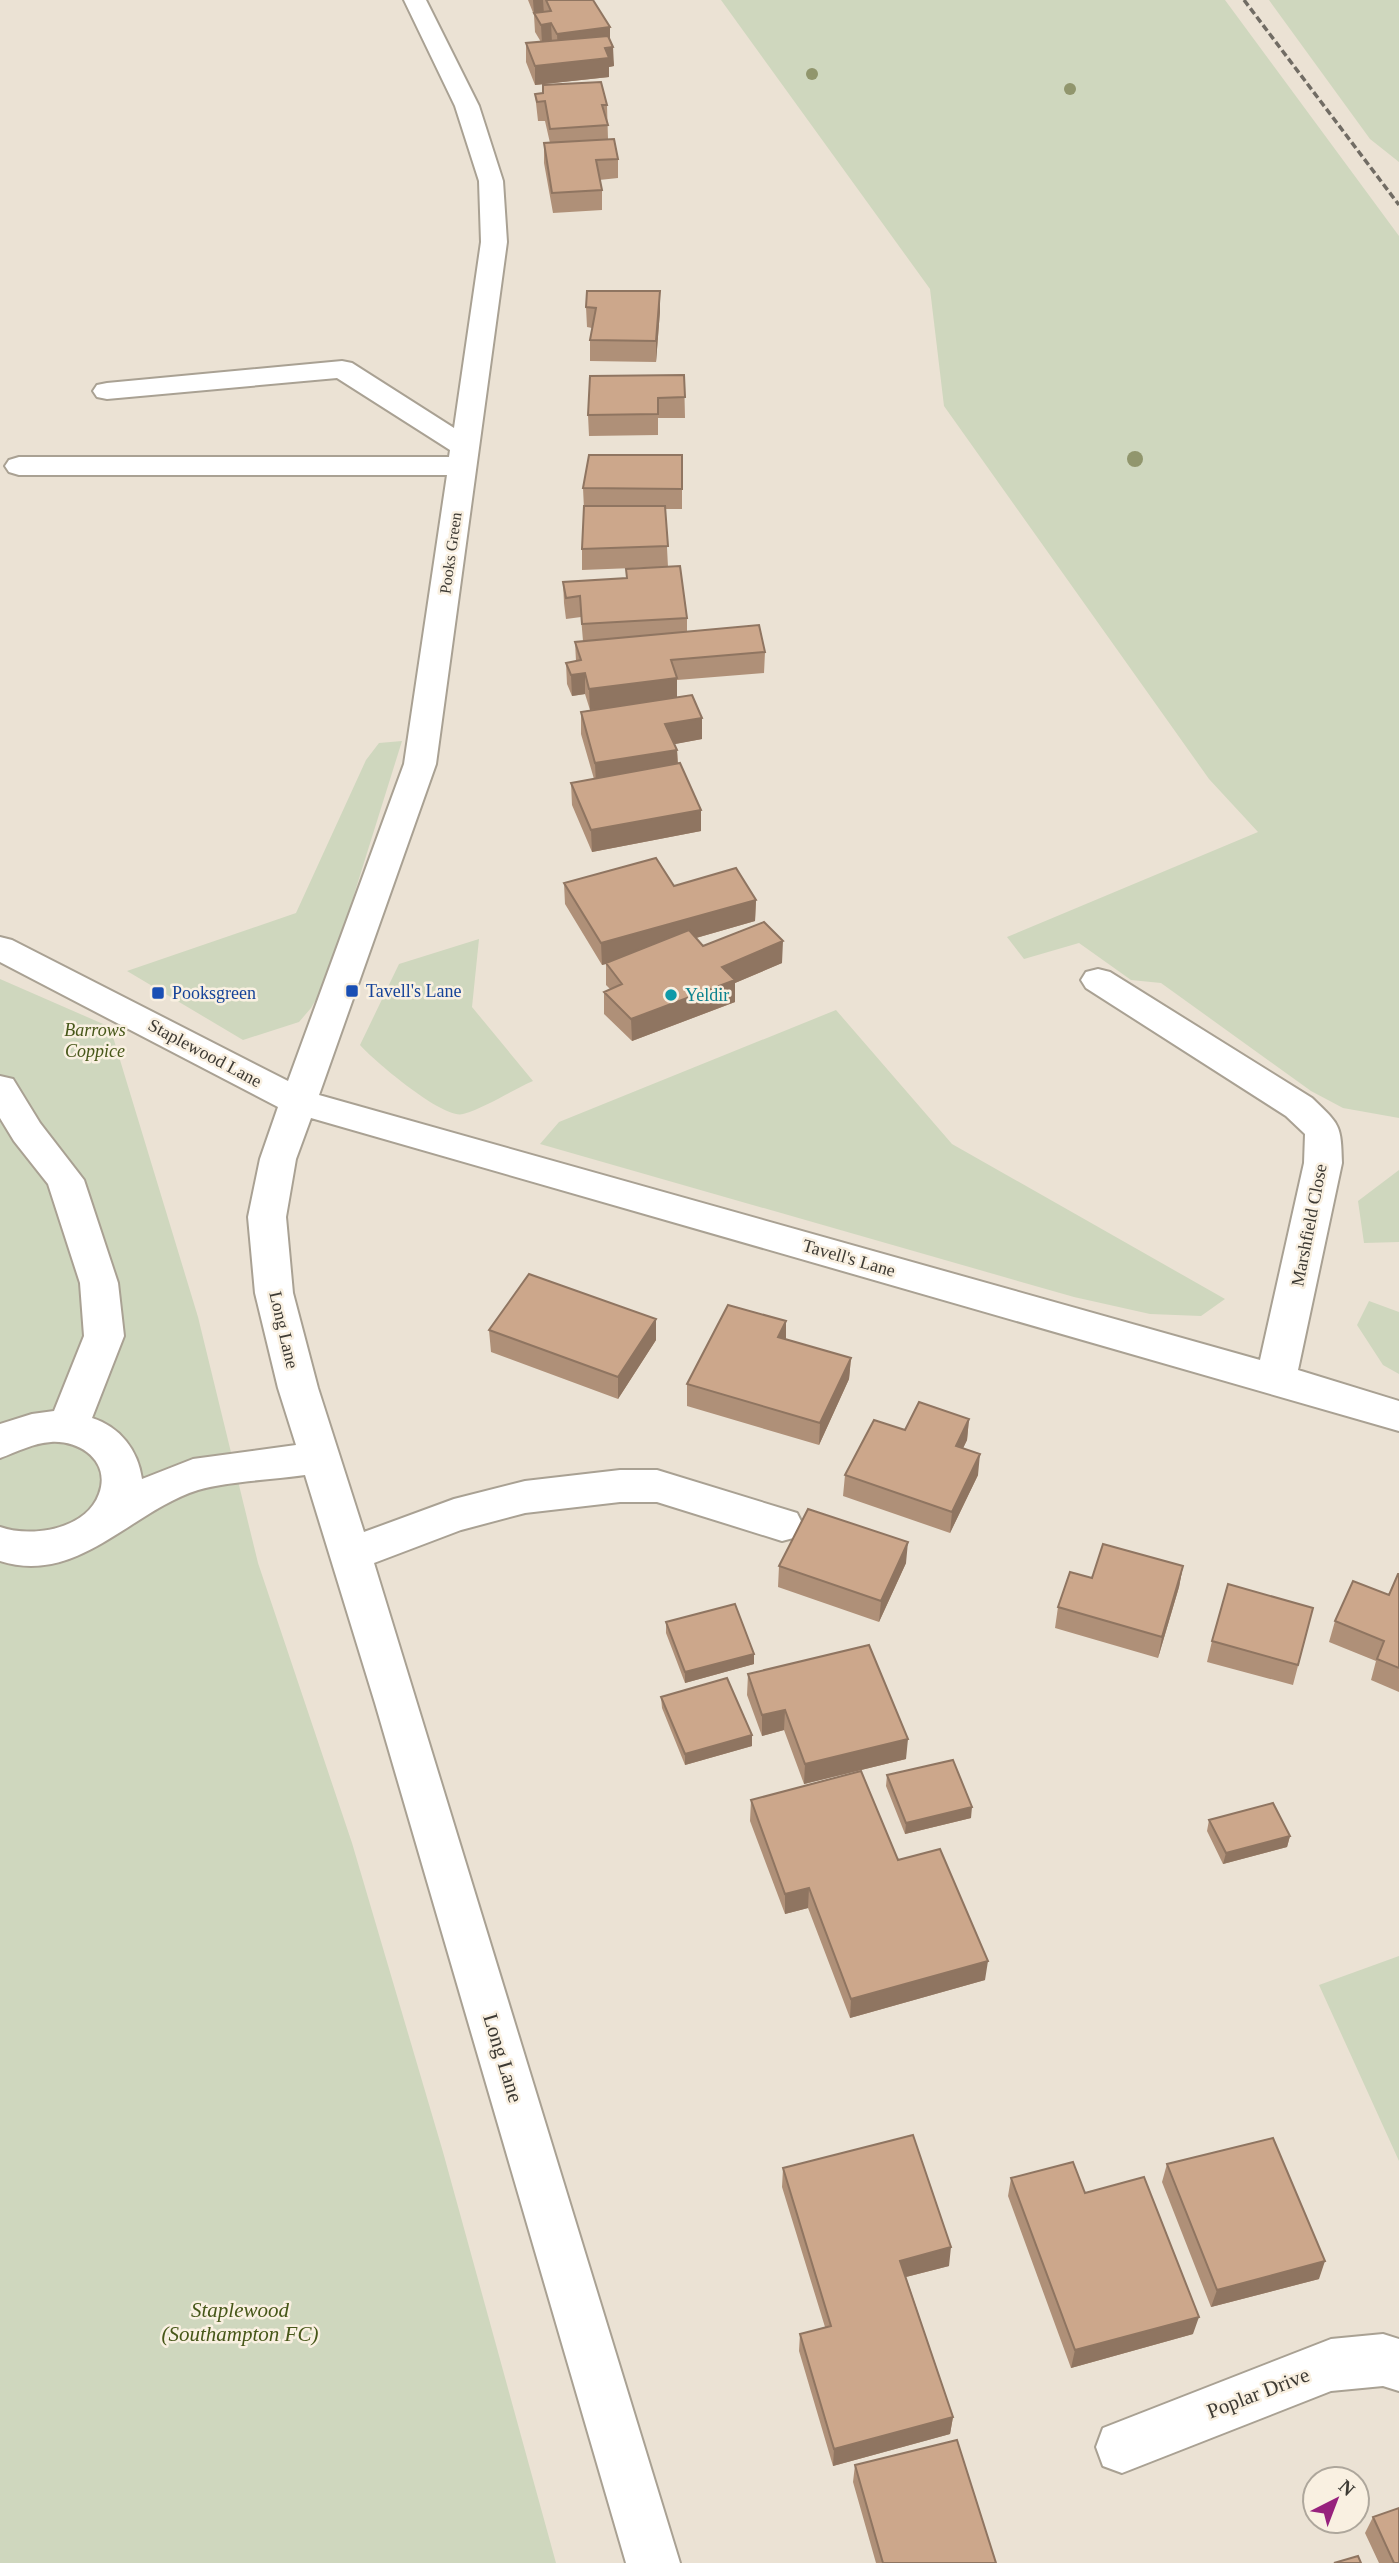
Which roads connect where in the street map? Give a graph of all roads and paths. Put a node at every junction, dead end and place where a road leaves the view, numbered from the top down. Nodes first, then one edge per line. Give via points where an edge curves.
1 (415, 0) edge
2 (107, 391) dead end
3 (464, 456) junction
4 (19, 466) dead end
5 (0, 948) edge
6 (1098, 980) dead end
7 (0, 1088) edge
8 (298, 1102) junction
9 (1276, 1379) junction
10 (1399, 1416) edge
11 (68, 1427) junction
12 (0, 1442) edge
13 (320, 1457) junction
14 (782, 1525) dead end
15 (89, 1533) junction
16 (0, 1544) edge
17 (351, 1554) junction
18 (1399, 2365) edge
19 (1122, 2446) dead end
20 (648, 2562) edge

1 - 3 street, Pooks Green via 467,106 491,181 494,242
2 - 3 street via 342,369
3 - 4 street
3 - 8 street, Pooks Green via 420,764
5 - 8 street, Staplewood Lane
6 - 9 street, Marshfield Close via 1275,1091 1323,1130 1323,1163
7 - 11 street via 65,1180 99,1283 104,1336
8 - 9 street, Tavell's Lane
8 - 13 street, Long Lane via 278,1159 267,1217 274,1293
9 - 10 street, Tavell's Lane
11 - 12 street via 19,1432
11 - 15 street via 90,1433 108,1445 119,1460 123,1479 120,1498 108,1517
13 - 15 street via 193,1475 146,1495
13 - 17 street, Long Lane
14 - 17 street via 657,1486 620,1486 501,1503 454,1515
15 - 16 street via 36,1550
17 - 20 street, Long Lane
18 - 19 street, Poplar Drive via 1383,2360 1331,2365

